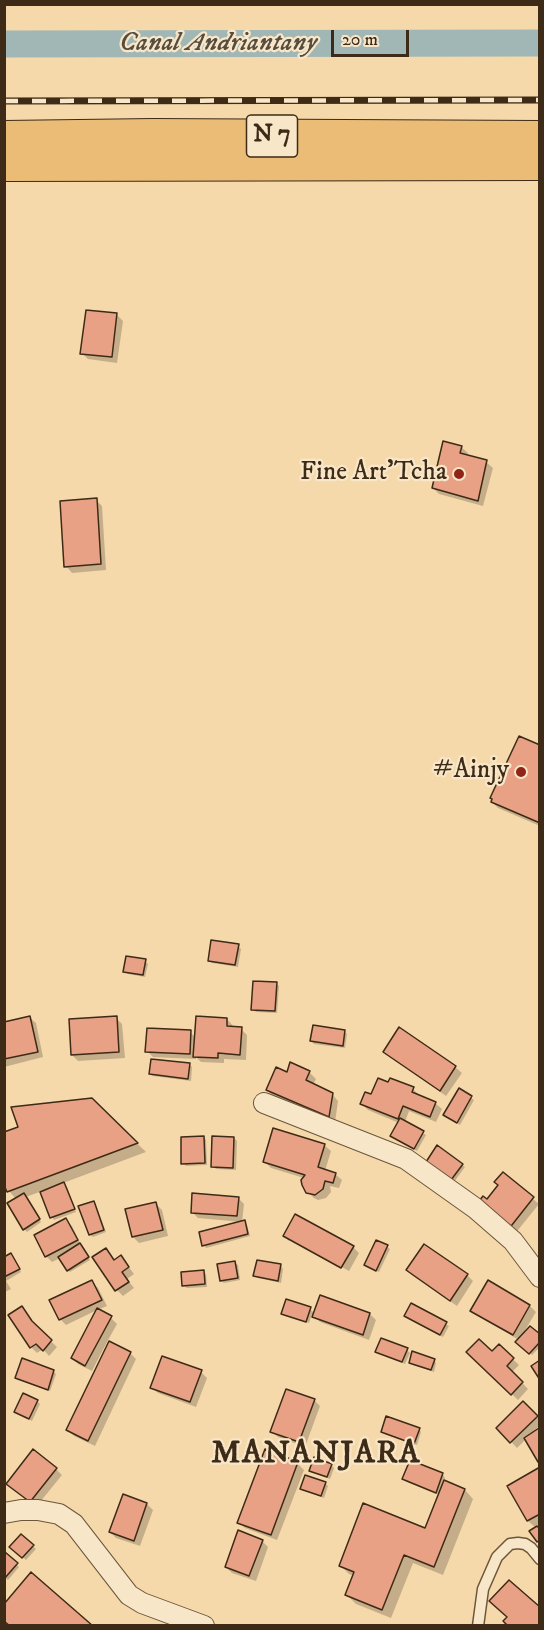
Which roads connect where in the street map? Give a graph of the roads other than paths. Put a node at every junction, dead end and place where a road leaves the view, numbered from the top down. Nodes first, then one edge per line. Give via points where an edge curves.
1 (4, 137) edge
2 (540, 137) edge
3 (540, 164) edge
4 (4, 165) edge
5 (264, 1103) dead end
6 (540, 1277) edge
7 (4, 1513) edge
8 (540, 1559) edge
9 (204, 1626) edge
10 (478, 1626) edge

1 - 2 main road, N 7
3 - 4 main road, N 7
5 - 6 street via 406,1160 475,1208 513,1241
7 - 9 street via 29,1510 59,1514 74,1524 129,1595
8 - 10 lane via 531,1548 518,1543 510,1544 497,1557 483,1589

